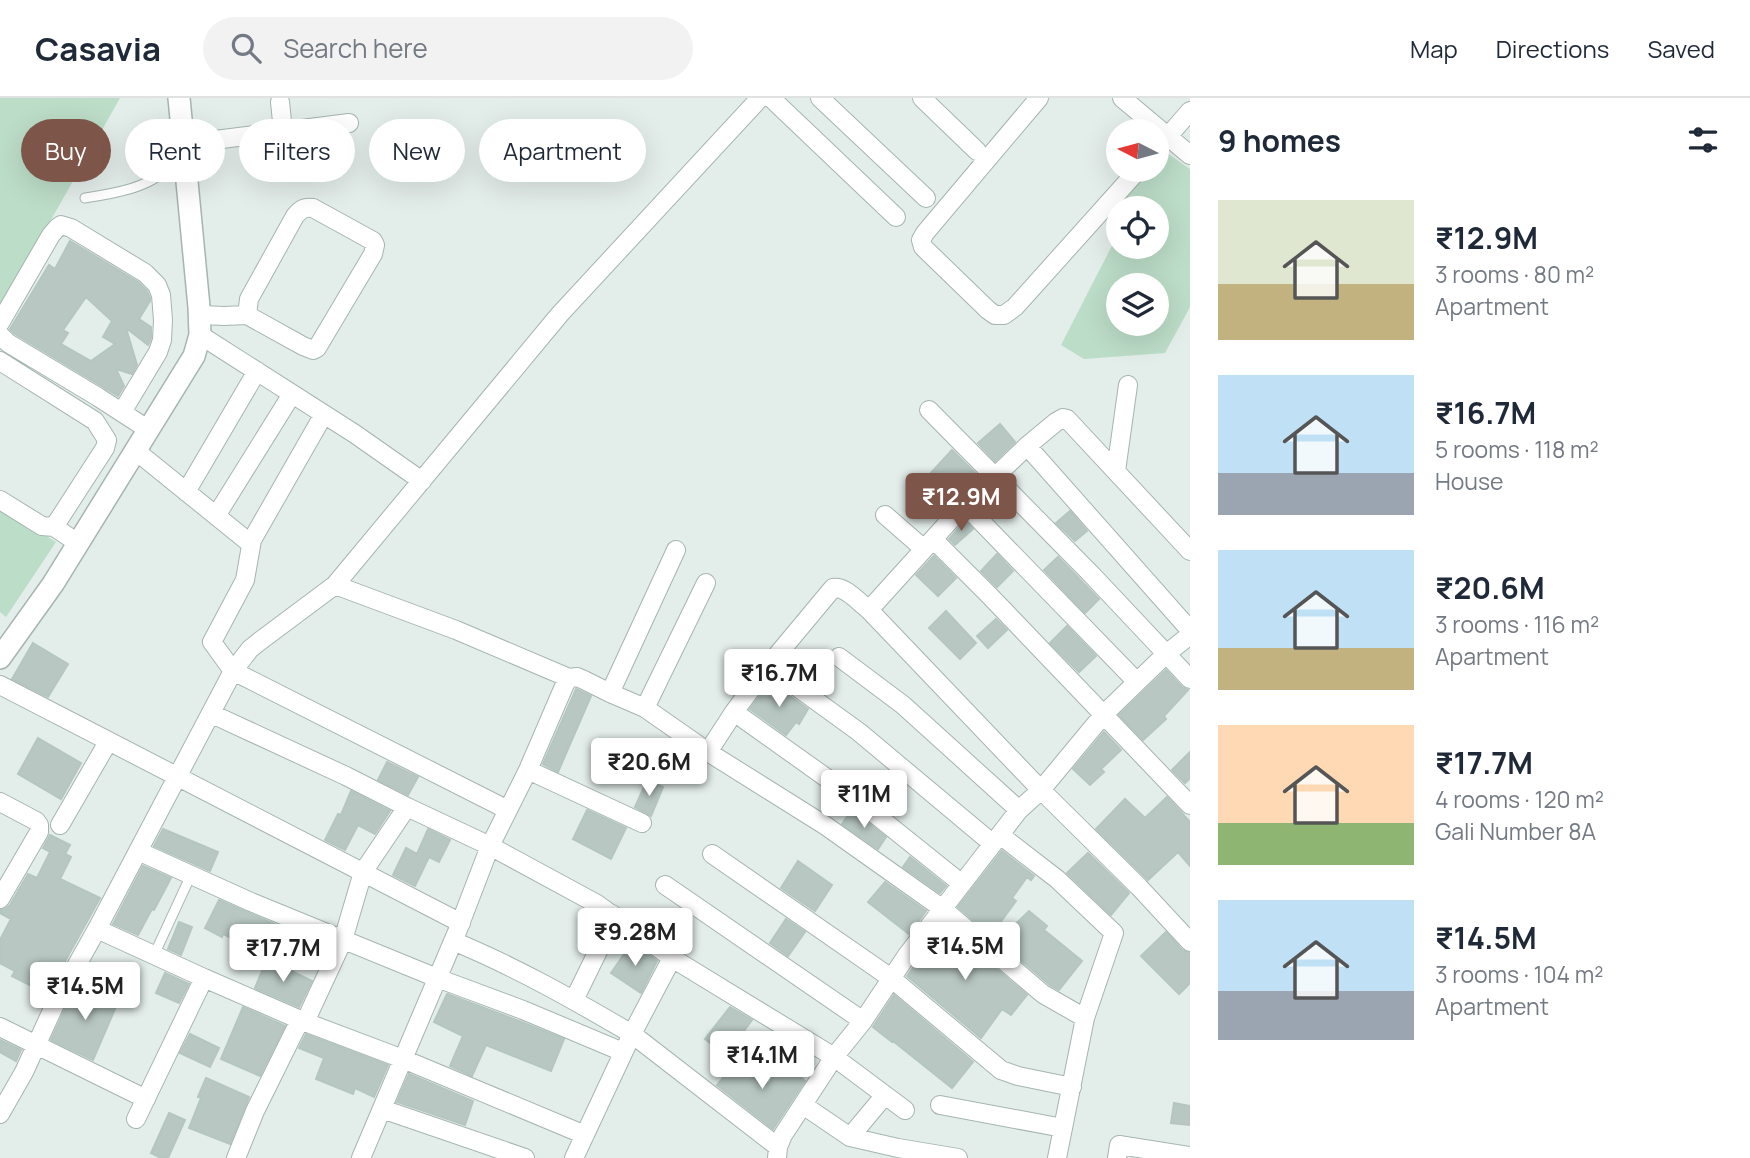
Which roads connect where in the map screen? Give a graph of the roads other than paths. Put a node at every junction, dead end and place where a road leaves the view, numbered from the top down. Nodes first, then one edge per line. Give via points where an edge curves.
1 (179, 98) edge
2 (760, 98) edge
3 (771, 98) edge
4 (820, 98) edge
5 (922, 98) edge
6 (1039, 98) edge
7 (1122, 98) edge
8 (280, 102) dead end
9 (1190, 111) edge
10 (181, 119) edge
11 (282, 119) edge
12 (1141, 119) edge
13 (1169, 135) edge
14 (1169, 146) edge
15 (977, 151) dead end
16 (1190, 155) edge
17 (146, 182) edge
18 (187, 182) edge
19 (1127, 182) edge
20 (85, 198) dead end
21 (926, 198) dead end
22 (896, 218) dead end
23 (247, 315) junction
24 (0, 323) edge
25 (200, 325) junction
26 (0, 335) edge
27 (0, 361) edge
28 (257, 371) junction
29 (1128, 386) dead end
30 (292, 394) junction
31 (929, 410) dead end
32 (122, 412) junction
33 (324, 414) junction
34 (149, 430) junction
35 (1027, 446) junction
36 (136, 451) junction
37 (1116, 471) junction
38 (995, 476) junction
39 (422, 481) junction
40 (186, 492) junction
41 (0, 500) edge
42 (965, 505) junction
43 (885, 515) dead end
44 (216, 516) junction
45 (54, 527) junction
46 (78, 543) junction
47 (251, 544) junction
48 (928, 544) junction
49 (677, 550) dead end
50 (1190, 551) edge
51 (706, 583) dead end
52 (335, 584) junction
53 (869, 610) junction
54 (1190, 629) edge
55 (1190, 635) edge
56 (1166, 654) junction
57 (839, 657) dead end
58 (0, 658) edge
59 (768, 666) junction
60 (233, 671) junction
61 (569, 678) junction
62 (1190, 679) edge
63 (1137, 682) junction
64 (0, 685) edge
65 (610, 693) junction
66 (645, 708) junction
67 (734, 712) junction
68 (212, 714) junction
69 (1104, 714) junction
70 (108, 742) junction
71 (708, 752) junction
72 (528, 770) junction
73 (177, 778) junction
74 (1041, 790) junction
75 (0, 802) edge
76 (1190, 805) edge
77 (407, 807) junction
78 (508, 810) junction
79 (1019, 810) junction
80 (642, 823) dead end
81 (60, 825) dead end
82 (996, 840) junction
83 (489, 846) junction
84 (138, 851) junction
85 (712, 854) dead end
86 (363, 872) junction
87 (191, 875) junction
88 (962, 884) junction
89 (665, 885) dead end
90 (3, 889) edge
91 (943, 909) junction
92 (612, 914) junction
93 (461, 923) junction
94 (97, 929) junction
95 (344, 940) junction
96 (453, 941) junction
97 (1190, 942) edge
98 (154, 955) junction
99 (672, 958) junction
100 (204, 978) junction
101 (438, 978) junction
102 (891, 978) junction
103 (574, 1000) junction
104 (1085, 1018) junction
105 (302, 1021) junction
106 (863, 1021) junction
107 (0, 1027) edge
108 (632, 1034) junction
109 (37, 1045) junction
110 (623, 1052) junction
111 (834, 1057) junction
112 (403, 1059) junction
113 (1072, 1087) junction
114 (885, 1095) junction
115 (146, 1099) junction
116 (803, 1105) junction
117 (940, 1105) dead end
118 (382, 1109) junction
119 (905, 1110) dead end
120 (0, 1114) edge
121 (136, 1119) dead end
122 (1063, 1128) junction
123 (585, 1135) junction
124 (850, 1137) junction
125 (777, 1152) edge
126 (1190, 1156) edge
127 (236, 1158) edge
128 (361, 1158) edge
129 (525, 1158) edge
130 (574, 1158) edge
131 (958, 1158) edge
132 (1057, 1158) edge
133 (1117, 1158) edge

1 - 10 street
2 - 39 street via 560,314
3 - 22 street
4 - 21 street
5 - 15 street
6 - 19 street via 921,240 988,310 1004,315 1016,307
7 - 12 street
8 - 11 street
9 - 13 street
14 - 16 street
17 - 20 lane
18 - 25 street
23 - 23 street via 249,299 300,209 313,208 375,245 317,348 303,346
23 - 25 street via 224,316
24 - 32 street via 61,225 145,273 161,295 162,340
25 - 28 street
25 - 34 street via 194,356
26 - 32 street
27 - 45 street via 95,421 107,440
28 - 30 street
28 - 40 street
29 - 37 street
30 - 33 street
30 - 44 street
31 - 38 street
32 - 34 street
33 - 39 street
33 - 47 street
34 - 36 street
35 - 37 street via 1056,422 1067,419
35 - 38 street
35 - 54 street
36 - 40 street
36 - 46 street
37 - 50 street
38 - 42 street
38 - 56 street
39 - 52 street
40 - 44 street
41 - 45 street via 42,526
42 - 48 street
42 - 63 street
43 - 48 street
44 - 47 street
45 - 46 street
46 - 58 street
47 - 60 street via 245,580 212,642
48 - 53 street
48 - 69 street via 989,595
49 - 65 street
51 - 66 street
52 - 60 street via 250,649
52 - 61 street
53 - 59 street via 843,589 832,588
53 - 74 street
55 - 56 street
56 - 62 street
56 - 63 street
57 - 79 street via 903,705
59 - 67 street
59 - 82 street
60 - 68 street
60 - 78 street
61 - 65 street via 577,677
61 - 72 street
63 - 69 street
64 - 70 street
65 - 66 street
66 - 71 street
67 - 71 street
67 - 88 street via 856,799
68 - 73 street
68 - 77 street
69 - 74 street
69 - 76 street
70 - 73 street
70 - 81 street
71 - 91 street via 826,826
72 - 78 street
72 - 80 street
73 - 84 street
73 - 86 street
74 - 79 street
74 - 97 street
75 - 90 street via 40,825
77 - 83 street
77 - 86 street
78 - 83 street
79 - 82 street
82 - 88 street
82 - 104 street via 1057,879 1114,933
83 - 92 street
83 - 93 street
84 - 87 street
84 - 94 street
85 - 102 street
86 - 93 street
86 - 95 street
87 - 95 street
87 - 98 lane
88 - 91 street
89 - 106 street
91 - 102 street
91 - 104 street via 1043,994
92 - 99 street
92 - 103 street
93 - 96 street
94 - 98 street
94 - 109 street
95 - 101 street
95 - 105 street
96 - 101 street
96 - 103 street
98 - 100 street
99 - 108 street
99 - 111 street
100 - 105 street
100 - 115 street
101 - 110 street
101 - 112 street
102 - 106 street
102 - 113 street via 1001,1070
103 - 108 street
104 - 113 street
105 - 112 street
105 - 127 street
106 - 111 street
107 - 109 street
108 - 110 street
108 - 125 street
109 - 115 street
109 - 120 street
110 - 123 street
111 - 114 street
111 - 116 street
112 - 118 street
112 - 123 street
113 - 122 street
114 - 119 street
114 - 124 street
115 - 121 street
116 - 124 street
116 - 125 street
117 - 122 street
118 - 128 street
118 - 129 street
122 - 132 street
123 - 130 street
124 - 131 street
126 - 133 street via 1119,1145

